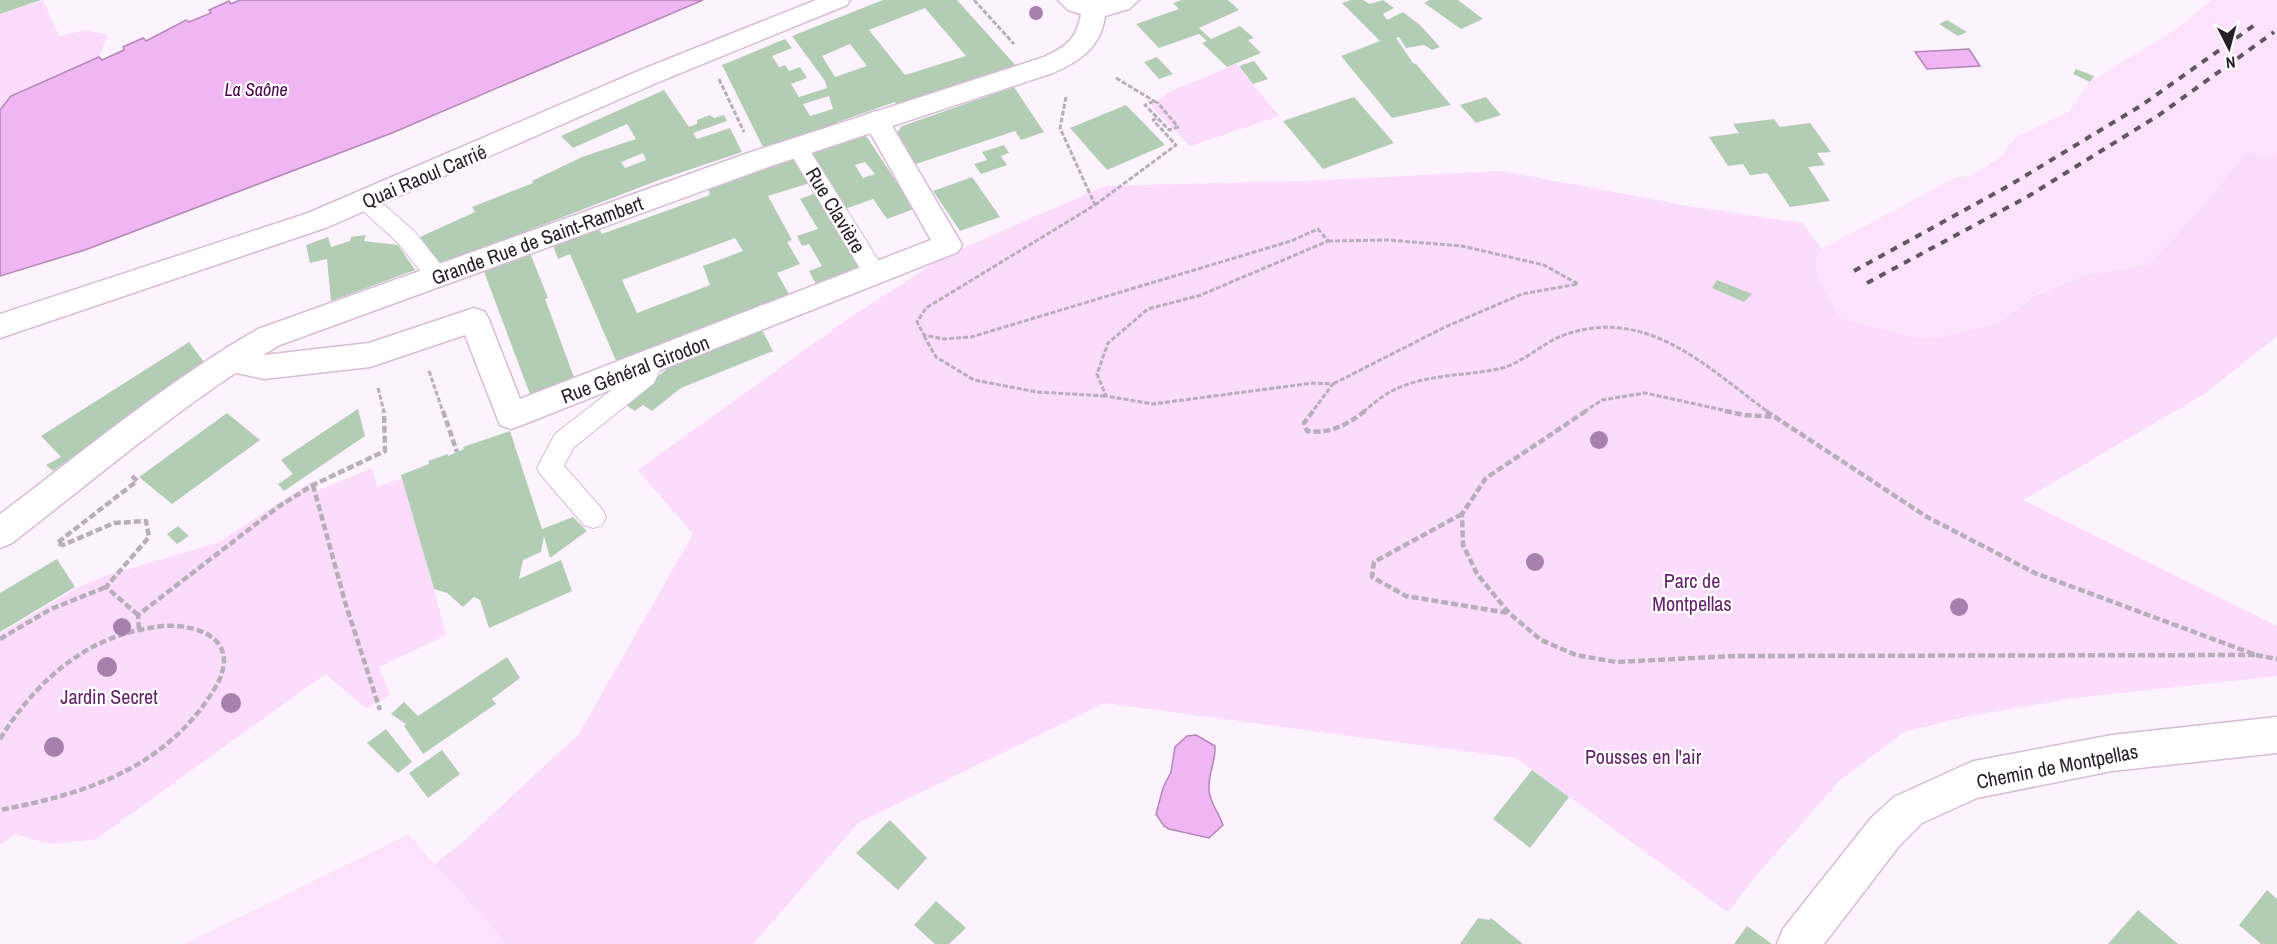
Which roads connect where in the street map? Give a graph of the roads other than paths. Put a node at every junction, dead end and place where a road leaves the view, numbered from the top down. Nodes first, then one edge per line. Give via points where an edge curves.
1 (838, 0) edge
2 (1070, 0) edge
3 (1127, 0) edge
4 (1094, 10) junction
5 (876, 120) junction
6 (797, 146) junction
7 (366, 201) junction
8 (875, 274) junction
9 (438, 277) junction
10 (0, 326) edge
11 (238, 355) junction
12 (651, 363) junction
13 (593, 517) dead end
14 (0, 532) edge
15 (2277, 735) edge
16 (1798, 944) edge

1 - 7 street, Quai Raoul Carrié
2 - 4 street
3 - 4 street via 1111,8
4 - 5 street, Grande Rue de Saint-Rambert via 1088,35 1064,58 921,109
5 - 6 street, Grande Rue de Saint-Rambert
5 - 8 street, Rue Général Girodon via 948,245
6 - 8 lane, Rue Clavière
6 - 9 street, Grande Rue de Saint-Rambert
7 - 9 lane via 406,237
7 - 10 street, Quai Raoul Carrié
8 - 12 street, Rue Général Girodon
9 - 11 street, Grande Rue de Saint-Rambert via 269,337
11 - 12 street, Rue Général Girodon via 248,364 264,367 370,355 474,320 511,416
11 - 14 street, Grande Rue de Saint-Rambert
12 - 13 lane via 645,376 631,389 564,441 550,468
15 - 16 street, Chemin de Montpellas via 2112,753 1974,780 1908,810 1885,832

